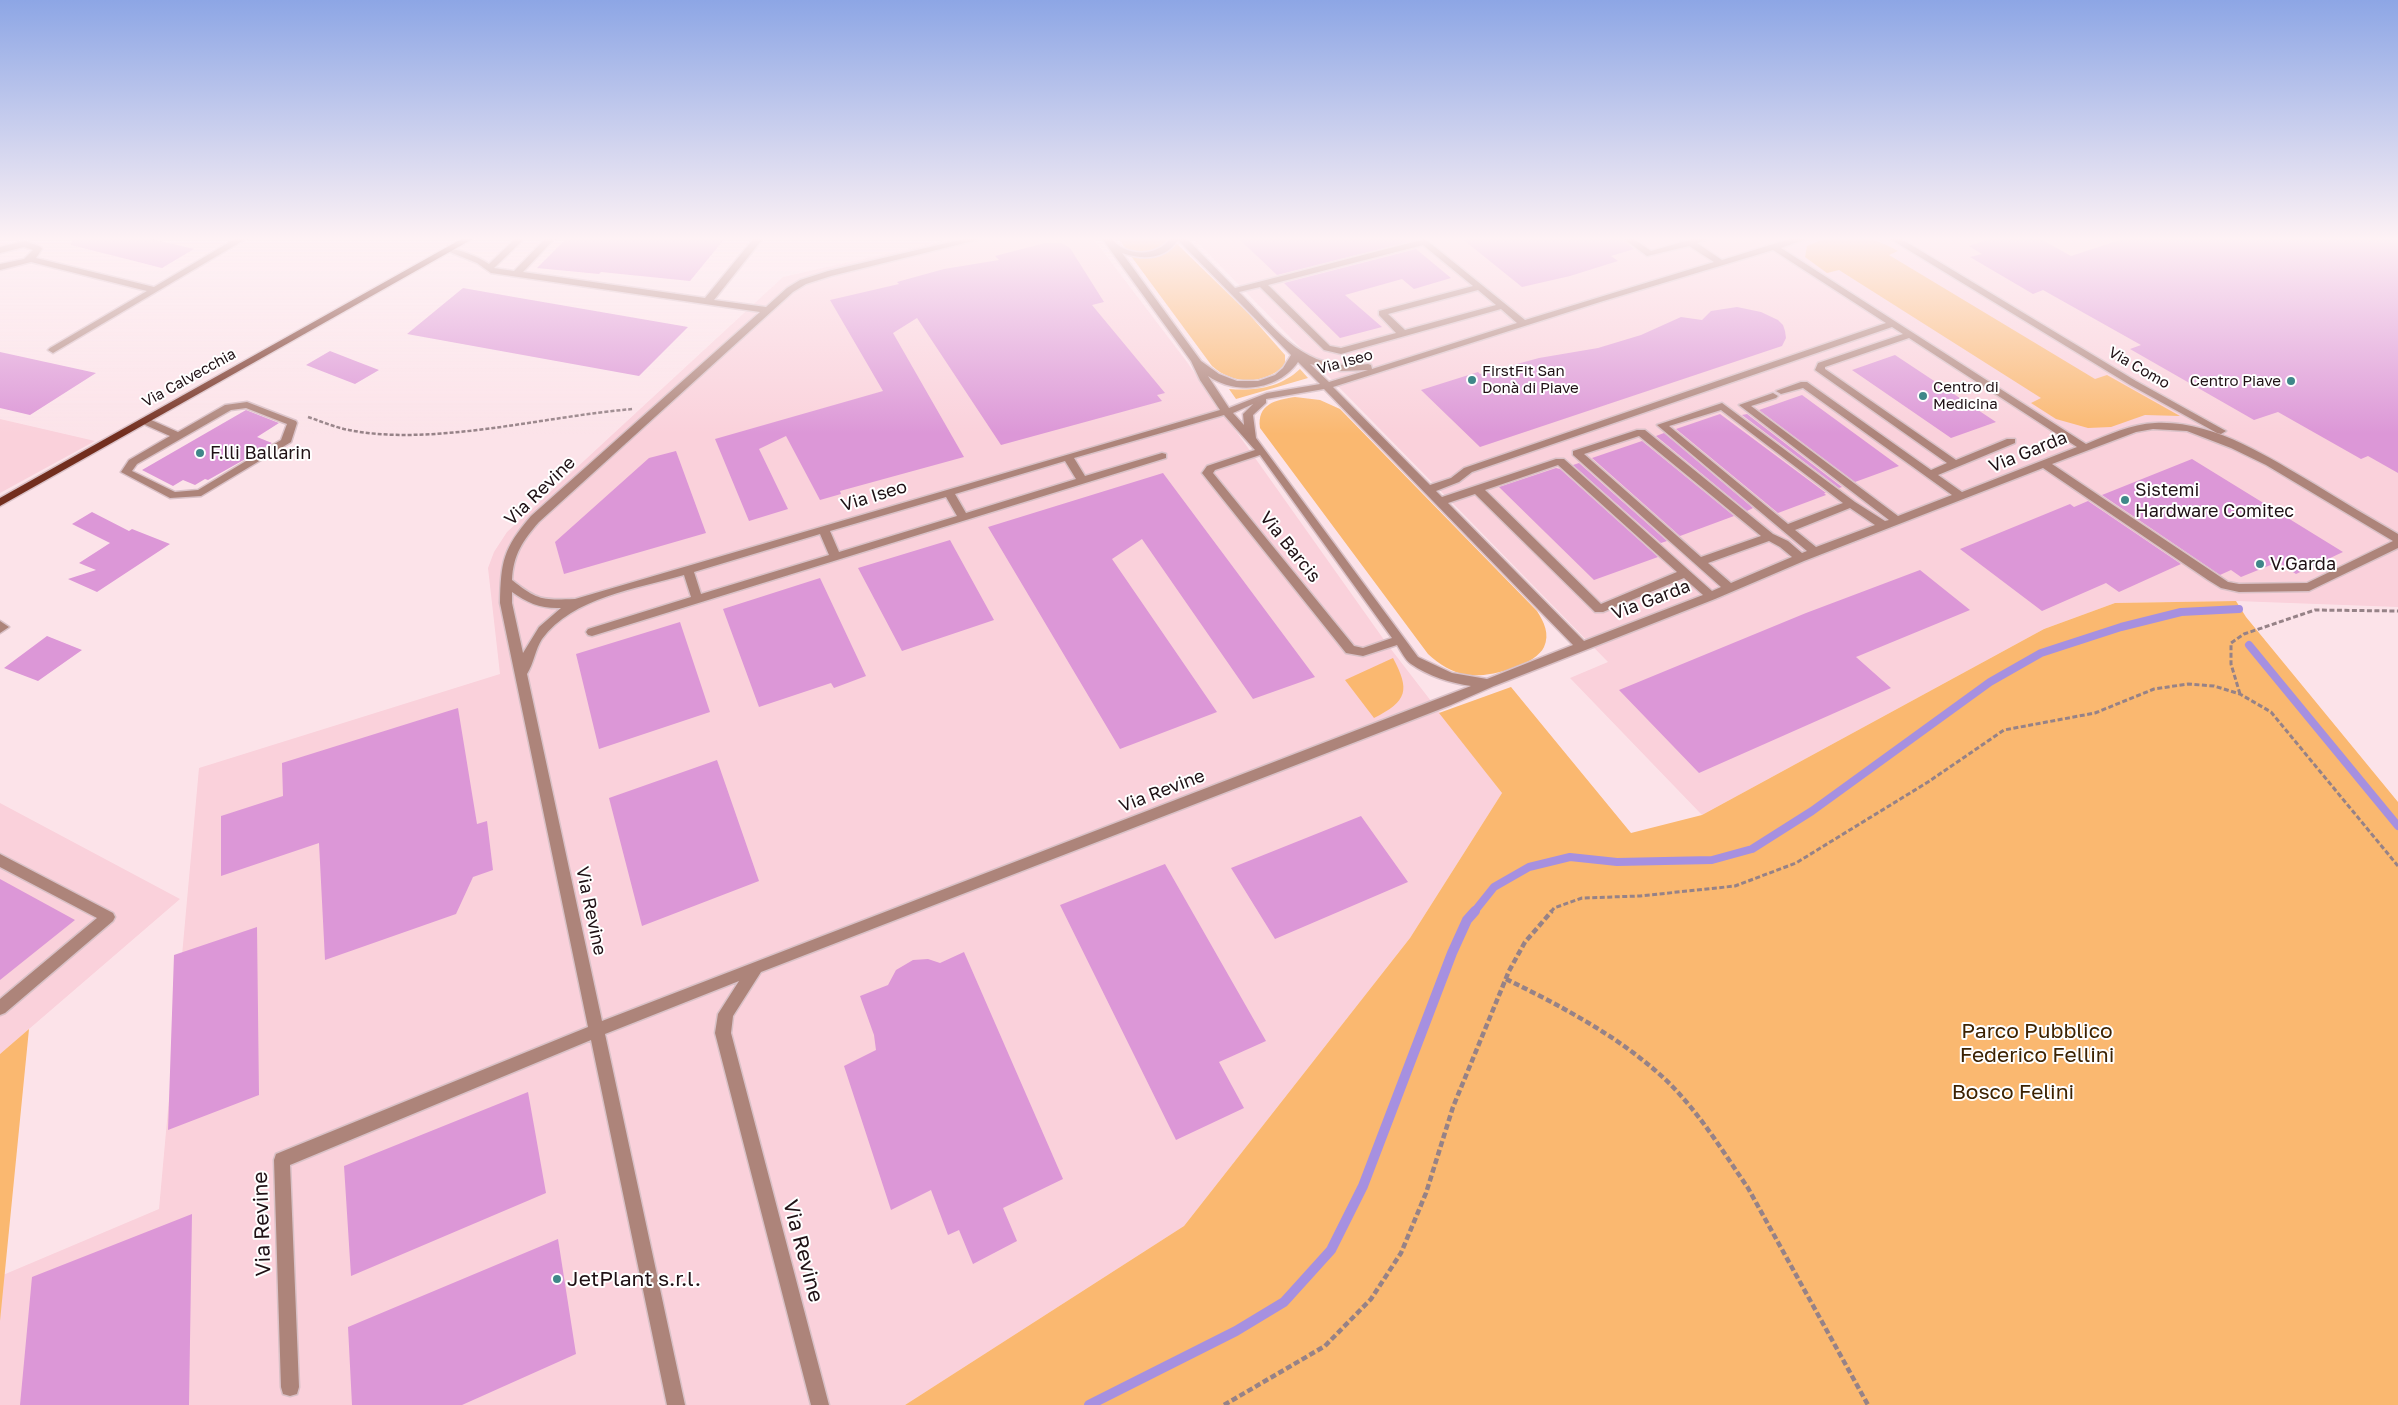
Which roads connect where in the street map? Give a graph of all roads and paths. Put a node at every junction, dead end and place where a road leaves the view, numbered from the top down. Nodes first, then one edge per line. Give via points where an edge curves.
1 (134, 303) edge
2 (356, 303) edge
3 (711, 303) edge
4 (775, 303) edge
5 (1153, 303) edge
6 (1245, 303) edge
7 (1281, 303) edge
8 (1421, 303) edge
9 (1498, 303) edge
10 (1593, 303) edge
11 (1860, 303) edge
12 (1999, 303) edge
13 (1502, 306) junction
14 (766, 310) junction
15 (1523, 324) junction
16 (1893, 324) junction
17 (1403, 334) junction
18 (1910, 335) junction
19 (53, 350) dead end
20 (1296, 354) junction
21 (1417, 357) junction
22 (1196, 361) junction
23 (1327, 386) junction
24 (1281, 393) junction
25 (1270, 395) junction
26 (1345, 403) junction
27 (658, 409) junction
28 (1226, 412) junction
29 (302, 414) dead end
30 (145, 421) junction
31 (178, 436) junction
32 (1251, 438) junction
33 (2011, 441) dead end
34 (2086, 448) junction
35 (1262, 451) junction
36 (1162, 456) dead end
37 (1068, 457) junction
38 (2268, 462) junction
39 (1955, 464) junction
40 (2045, 464) junction
41 (1930, 474) junction
42 (1082, 480) junction
43 (1477, 488) junction
44 (1428, 490) junction
45 (949, 492) junction
46 (1962, 497) junction
47 (1440, 502) junction
48 (0, 503) edge
49 (1851, 504) junction
50 (963, 517) junction
51 (1898, 521) junction
52 (1885, 526) junction
53 (1786, 529) junction
54 (824, 530) junction
55 (1769, 537) junction
56 (2398, 539) edge
57 (2398, 543) edge
58 (1816, 553) junction
59 (835, 557) junction
60 (1800, 558) junction
61 (1700, 562) junction
62 (688, 570) junction
63 (1686, 573) junction
64 (506, 581) junction
65 (1729, 588) junction
66 (1711, 596) junction
67 (697, 599) junction
68 (579, 602) junction
69 (2398, 611) edge
70 (592, 632) dead end
71 (1399, 640) junction
72 (1581, 646) junction
73 (522, 673) junction
74 (1490, 683) junction
75 (2240, 694) junction
76 (0, 860) edge
77 (2398, 866) edge
78 (755, 969) junction
79 (1506, 980) junction
80 (0, 1008) edge
81 (596, 1030) junction
82 (290, 1387) dead end
83 (676, 1405) edge
84 (820, 1405) edge
85 (1224, 1405) edge
86 (1868, 1405) edge

1 - 19 street
2 - 30 main road, Via Calvecchia
3 - 14 street
4 - 14 street, Via Revine
5 - 22 street, Via Barcis
6 - 20 street
7 - 17 street via 1327,348 1341,351
8 - 17 street via 1382,313
9 - 13 street
10 - 15 street, Via Iseo
11 - 16 street
12 - 38 street, Via Como via 2133,383 2217,428
13 - 15 street
13 - 17 street
14 - 27 street, Via Revine
15 - 21 street, Via Iseo
16 - 18 street
16 - 44 street via 1468,470 1455,480
18 - 34 street
18 - 39 street via 1821,365 1820,370
20 - 21 street, Via Iseo via 1322,366 1342,369
20 - 22 street, Via Barcis via 1294,363 1278,378 1254,384 1217,378
20 - 23 street
21 - 23 street, Via Iseo
22 - 28 street, Via Barcis
23 - 24 street, Via Iseo
23 - 26 street
24 - 25 street, Via Iseo
24 - 26 street, Via Iseo via 1313,392
25 - 28 street, Via Iseo
25 - 32 street, Via Iseo via 1248,414
26 - 44 street
27 - 29 path via 590,412 408,434 369,434 319,422
27 - 64 street, Via Revine via 535,519 511,549 506,563
28 - 32 street, Via Barcis
28 - 37 street, Via Iseo
30 - 31 street
30 - 48 main road, Via Calvecchia
31 - 31 street via 133,462 126,472 174,496 200,493 286,442 292,423 247,405 229,407
32 - 35 street, Via Barcis
33 - 39 street
34 - 38 street, Via Garda via 2134,429 2170,424 2199,429
34 - 40 street, Via Garda
35 - 71 street, Via Barcis
35 - 71 street, Via Barcis via 1211,468 1207,473 1350,650 1363,652
36 - 42 street
37 - 42 street
37 - 45 street, Via Iseo
38 - 56 street, Via Como
39 - 41 street
40 - 46 street, Via Garda
40 - 57 street via 2212,577 2232,586 2309,587
41 - 46 street
41 - 51 street via 1804,384 1744,405
42 - 50 street
43 - 47 street
43 - 63 street via 1560,461
43 - 63 street via 1599,609
44 - 47 street
45 - 50 street
45 - 54 street, Via Iseo
46 - 51 street, Via Garda
47 - 72 street
49 - 52 street
49 - 53 street
49 - 53 street via 1722,406 1662,425
50 - 59 street
51 - 52 street, Via Garda
52 - 58 street, Via Garda
53 - 58 street
54 - 59 street
54 - 62 street, Via Iseo
55 - 60 street via 1784,544
55 - 61 street
55 - 61 street via 1641,432 1577,453
58 - 60 street, Via Garda
59 - 67 street
60 - 65 street, Via Garda
61 - 65 street
62 - 67 street
62 - 68 street, Via Iseo
63 - 66 street
64 - 68 street via 531,601 553,606
64 - 73 street, Via Revine via 506,603
65 - 66 street, Via Garda
66 - 72 street, Via Garda
67 - 70 street
68 - 73 street, Via Iseo via 539,632 527,653
69 - 75 path via 2315,610 2244,634 2231,643 2232,664
71 - 74 street, Via Barcis via 1414,660 1430,670 1468,682
72 - 74 street, Via Revine
73 - 81 street, Via Revine
74 - 78 street, Via Revine via 1438,706
75 - 77 path via 2271,712
75 - 79 path via 2214,686 2188,684 2154,689 2095,713 2004,730 1928,782 1796,863 1735,886 1640,896 1582,898 1554,908 1525,942
76 - 80 street via 108,917
78 - 81 street, Via Revine
78 - 84 street, Via Revine via 726,1014 723,1033
79 - 85 path via 1453,1107 1426,1193 1401,1253 1371,1299 1325,1346
79 - 86 path via 1567,1011 1670,1084 1717,1143 1754,1200
81 - 82 street, Via Revine via 282,1160
81 - 83 street, Via Revine

